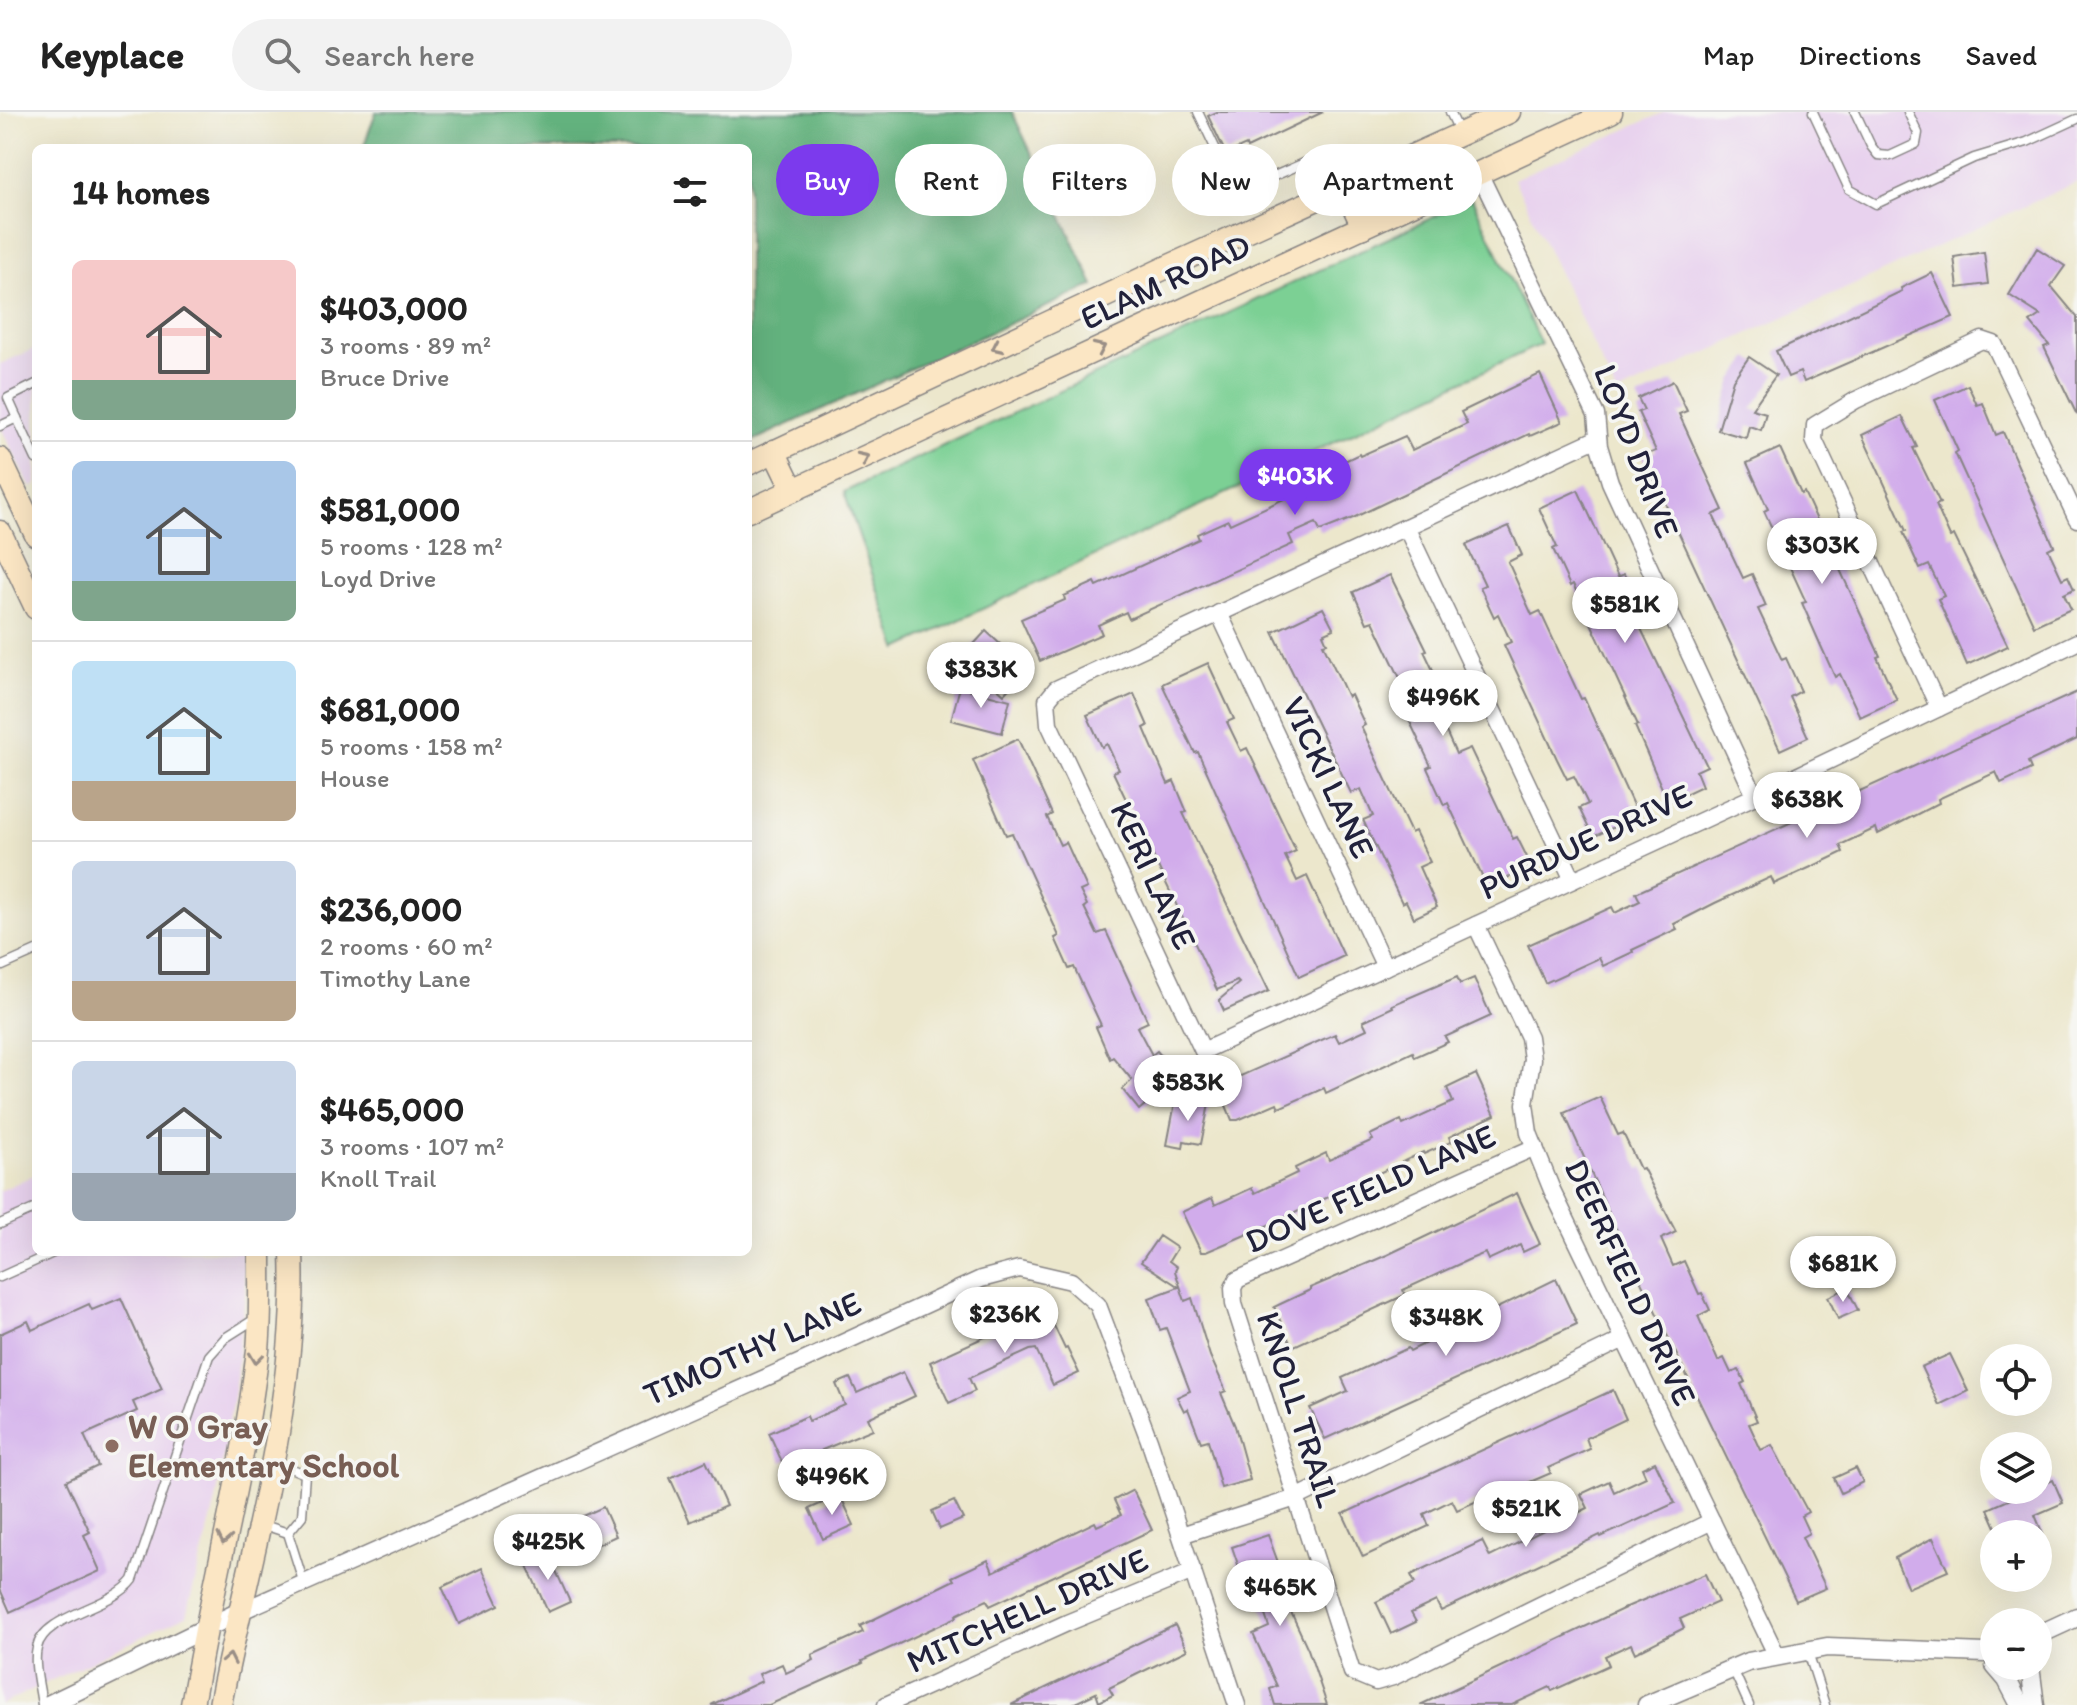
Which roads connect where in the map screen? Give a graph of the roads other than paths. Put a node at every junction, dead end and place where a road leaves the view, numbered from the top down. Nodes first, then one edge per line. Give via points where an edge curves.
1 (1198, 112) edge
2 (1450, 112) edge
3 (1509, 112) edge
4 (1611, 112) edge
5 (1813, 112) edge
6 (1855, 112) edge
7 (1908, 112) edge
8 (2077, 119) edge
9 (1461, 135) junction
10 (1441, 144) edge
11 (1295, 167) edge
12 (1482, 172) edge
13 (1482, 179) edge
14 (1295, 210) edge
15 (1358, 216) edge
16 (1386, 216) edge
17 (1363, 227) junction
18 (32, 386) edge
19 (17, 418) junction
20 (0, 426) edge
21 (1598, 438) junction
22 (32, 450) edge
23 (774, 451) junction
24 (0, 459) edge
25 (752, 462) edge
26 (793, 490) junction
27 (752, 509) edge
28 (2077, 519) edge
29 (32, 527) edge
30 (1406, 527) junction
31 (0, 532) edge
32 (32, 600) edge
33 (1219, 613) junction
34 (2077, 642) edge
35 (1939, 708) junction
36 (1755, 796) junction
37 (1573, 880) junction
38 (1476, 925) junction
39 (32, 953) edge
40 (0, 967) edge
41 (1385, 967) junction
42 (1203, 1051) joint
43 (1535, 1147) junction
44 (32, 1210) edge
45 (0, 1224) edge
46 (46, 1256) edge
47 (260, 1256) edge
48 (282, 1256) edge
49 (292, 1256) edge
50 (0, 1277) edge
51 (1233, 1288) joint
52 (259, 1316) junction
53 (1624, 1339) junction
54 (289, 1356) junction
55 (272, 1461) junction
56 (1296, 1498) junction
57 (1712, 1521) junction
58 (258, 1523) junction
59 (288, 1533) junction
60 (1181, 1535) junction
61 (1193, 1571) junction
62 (304, 1584) junction
63 (237, 1613) junction
64 (2077, 1617) edge
65 (205, 1628) junction
66 (2052, 1629) edge
67 (1808, 1651) junction
68 (1777, 1656) junction
69 (1980, 1658) edge
70 (1732, 1668) junction
71 (2007, 1680) edge
72 (2032, 1680) edge
73 (42, 1705) edge
74 (48, 1705) edge
75 (192, 1705) edge
76 (220, 1705) edge
77 (886, 1705) edge
78 (1237, 1705) edge
79 (1647, 1705) edge
80 (1749, 1705) edge
81 (1825, 1705) edge
82 (2020, 1705) edge
83 (2035, 1705) edge

1 - 11 lane via 1237,187
2 - 9 lane
3 - 9 main road, ELAM ROAD
4 - 12 main road, ELAM ROAD
5 - 8 lane via 1849,189 1876,204 1974,158
6 - 7 lane via 1878,155 1890,156 1916,144 1918,133
9 - 10 main road, ELAM ROAD
13 - 21 street, LOYD DRIVE via 1596,415
14 -> 23 main road, ELAM ROAD
15 - 17 main road
16 - 17 main road, ELAM ROAD
26 -> 17 main road, ELAM ROAD
18 - 19 lane via 8,398
19 - 20 lane
19 - 22 lane
21 - 30 street
21 - 36 street, LOYD DRIVE via 1610,482
23 - 25 main road, ELAM ROAD
23 - 26 main road
24 - 29 main road
26 - 27 main road, ELAM ROAD
28 - 35 street via 1994,344 1982,340 1815,425 1814,440
30 - 33 street
30 - 37 street
31 - 32 main road
33 - 41 street, VICKI LANE
33 - 42 street, KERI LANE via 1056,689 1047,700 1049,724
34 - 35 street, PURDUE DRIVE
35 - 36 street, PURDUE DRIVE
36 - 37 street, PURDUE DRIVE
37 - 38 street, PURDUE DRIVE
38 - 41 street, PURDUE DRIVE
38 - 43 street, DEERFIELD DRIVE via 1529,1037 1532,1059 1525,1104
39 - 40 lane
41 - 42 street, PURDUE DRIVE
43 - 51 street, DOVE FIELD LANE via 1237,1280
43 - 53 street, DEERFIELD DRIVE
44 - 45 lane
46 - 50 lane
47 - 52 main road
48 - 54 main road via 279,1342
49 - 54 main road
51 - 56 street, KNOLL TRAIL
52 -> 65 main road via 245,1439
52 - 73 lane via 225,1338 209,1356 133,1580 117,1596 41,1636 36,1649
53 - 56 street
53 - 57 street, DEERFIELD DRIVE
54 - 55 main road
55 - 58 main road
55 - 59 lane via 305,1474 302,1516
56 - 57 street, KNOLL TRAIL via 1352,1672 1376,1682
56 - 60 street
57 - 68 street, DEERFIELD DRIVE
58 - 59 lane
58 - 63 main road
59 - 62 lane
60 - 61 street, TIMOTHY LANE
60 - 62 street, TIMOTHY LANE via 1098,1305 1071,1281 1019,1269 981,1279
61 - 77 street, MITCHELL DRIVE
61 - 78 street, TIMOTHY LANE
62 - 63 street, TIMOTHY LANE
63 - 65 street, TIMOTHY LANE
76 -> 63 main road
64 - 66 street
65 - 74 street, TIMOTHY LANE
65 - 75 main road
67 - 68 street
67 - 69 street via 1827,1647
67 - 81 lane
68 - 70 street
70 - 79 street
70 - 80 lane
71 - 82 street
72 - 83 street

